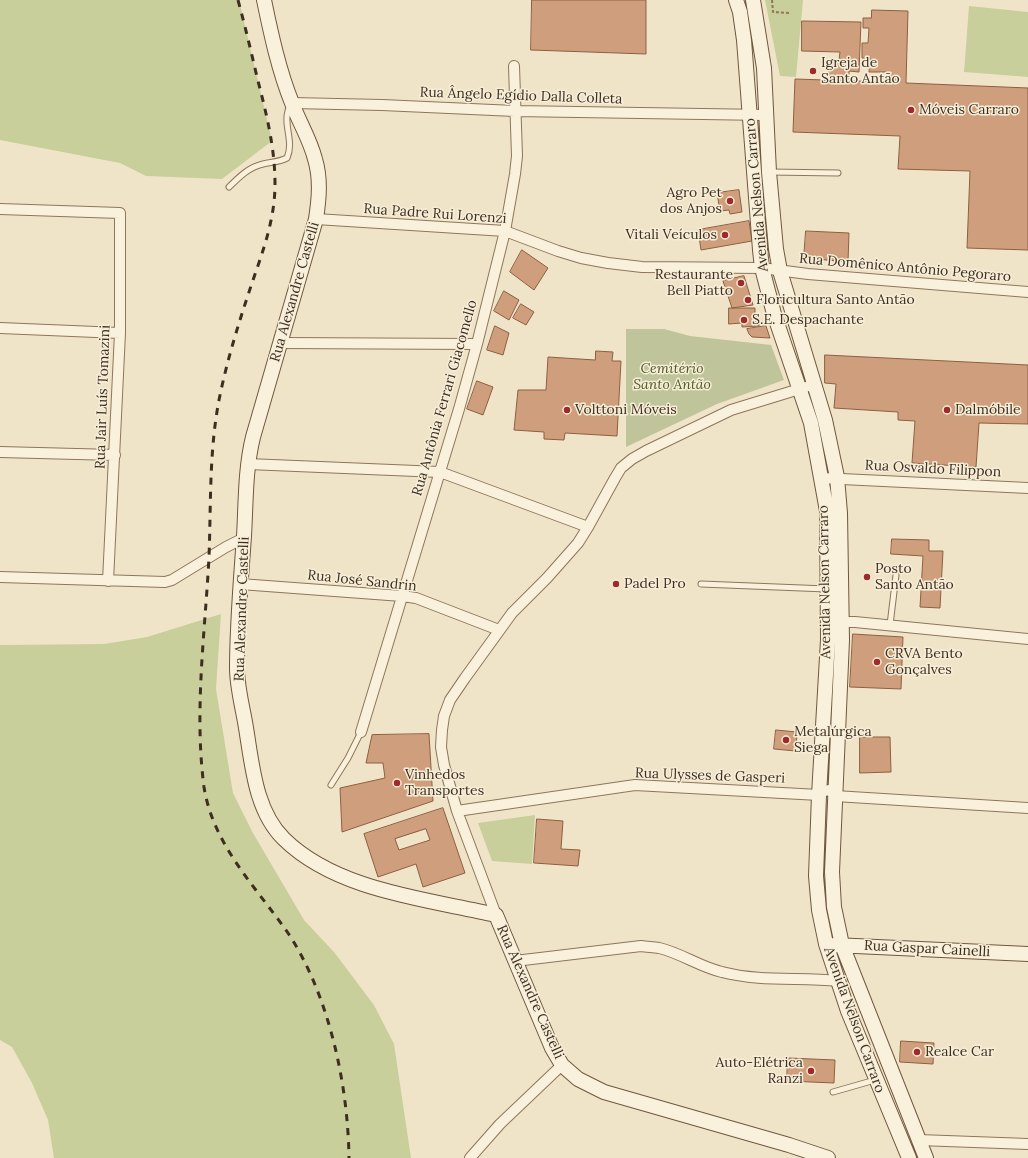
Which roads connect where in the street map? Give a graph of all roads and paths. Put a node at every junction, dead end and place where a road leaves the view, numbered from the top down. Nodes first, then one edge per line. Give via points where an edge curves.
1 (264, 0) edge
2 (736, 0) edge
3 (753, 0) edge
4 (772, 0) edge
5 (790, 13) dead end
6 (759, 36) junction
7 (744, 40) junction
8 (514, 66) dead end
9 (292, 103) junction
10 (515, 111) junction
11 (750, 115) junction
12 (765, 115) junction
13 (769, 172) junction
14 (755, 173) junction
15 (838, 173) dead end
16 (229, 187) dead end
17 (0, 208) edge
18 (316, 219) junction
19 (505, 231) junction
20 (762, 268) junction
21 (780, 271) junction
22 (1028, 292) edge
23 (0, 328) edge
24 (120, 333) junction
25 (280, 343) junction
26 (477, 344) junction
27 (815, 384) junction
28 (800, 389) junction
29 (825, 420) junction
30 (811, 423) junction
31 (0, 452) edge
32 (115, 455) junction
33 (248, 464) junction
34 (440, 472) junction
35 (836, 477) junction
36 (821, 478) junction
37 (1028, 488) edge
38 (588, 527) junction
39 (244, 538) junction
40 (834, 557) junction
41 (896, 575) dead end
42 (0, 577) edge
43 (108, 581) junction
44 (240, 584) junction
45 (701, 584) dead end
46 (828, 589) junction
47 (402, 596) junction
48 (835, 622) junction
49 (890, 625) junction
50 (499, 630) junction
51 (1028, 639) edge
52 (835, 640) junction
53 (361, 732) joint
54 (331, 785) dead end
55 (819, 795) junction
56 (835, 796) junction
57 (1028, 808) edge
58 (457, 811) junction
59 (496, 915) junction
60 (826, 944) junction
61 (842, 945) junction
62 (1028, 954) edge
63 (515, 961) junction
64 (838, 981) junction
65 (855, 981) junction
66 (562, 1065) junction
67 (893, 1077) junction
68 (877, 1082) junction
69 (833, 1092) dead end
70 (919, 1140) junction
71 (1028, 1144) edge
72 (470, 1158) edge
73 (828, 1158) edge
74 (909, 1158) edge
75 (926, 1158) edge

1 - 9 main road, Rua Alexandre Castelli
2 - 7 main road, Avenida Nelson Carraro
3 - 6 main road, Avenida Nelson Carraro
4 - 5 path via 773,12
6 - 7 main road
6 - 12 main road, Avenida Nelson Carraro via 764,68
7 - 11 main road, Avenida Nelson Carraro
8 - 10 street, Rua Antônia Ferrari Giacomello
9 - 10 street, Rua Ângelo Egídio Dalla Colleta
9 - 16 lane via 286,115 291,147 287,158 252,168
9 - 18 main road, Rua Alexandre Castelli via 315,159 319,194
10 - 11 street, Rua Ângelo Egídio Dalla Colleta
10 - 19 street, Rua Antônia Ferrari Giacomello via 517,156
11 - 12 street, Rua Ângelo Egídio Dalla Colleta
11 - 14 main road, Avenida Nelson Carraro
12 - 13 main road, Avenida Nelson Carraro
13 - 14 lane
13 - 15 lane
13 - 21 main road, Avenida Nelson Carraro
14 - 20 main road, Avenida Nelson Carraro
17 - 24 street, Rua Jair Luís Tomazini via 120,214
18 - 19 street, Rua Padre Rui Lorenzi
18 - 25 main road, Rua Alexandre Castelli
19 - 20 street, Rua Padre Rui Lorenzi via 558,251 608,263 642,267
19 - 26 street, Rua Antônia Ferrari Giacomello
20 - 21 street, Rua Padre Rui Lorenzi
20 - 28 main road, Avenida Nelson Carraro via 774,314
21 - 22 street, Rua Domênico Antônio Pegoraro
21 - 27 main road, Avenida Nelson Carraro
23 - 24 street
24 - 32 street, Rua Jair Luís Tomazini
25 - 26 street
25 - 33 main road, Rua Alexandre Castelli via 252,437
26 - 34 street, Rua Antônia Ferrari Giacomello
27 - 28 street
27 - 29 main road, Avenida Nelson Carraro
28 - 30 main road, Avenida Nelson Carraro
28 - 38 street via 731,410 632,459 621,468
29 - 30 main road
29 - 35 main road, Avenida Nelson Carraro
30 - 36 main road, Avenida Nelson Carraro
31 - 32 street
32 - 43 street, Rua Jair Luís Tomazini
33 - 34 street
33 - 39 main road, Rua Alexandre Castelli
34 - 38 street
34 - 47 street, Rua Antônia Ferrari Giacomello
35 - 36 street, Rua Osvaldo Filippon
35 - 37 street, Rua Osvaldo Filippon
35 - 40 main road, Avenida Nelson Carraro via 840,513
36 - 40 main road, Avenida Nelson Carraro
38 - 50 street via 578,543 548,578 512,613
39 - 43 street via 172,580
39 - 44 main road, Rua Alexandre Castelli
40 - 46 main road, Avenida Nelson Carraro
40 - 48 main road, Avenida Nelson Carraro
41 - 49 lane
42 - 43 street
44 - 47 street, Rua José Sandrin
44 - 59 main road, Rua Alexandre Castelli via 237,670 239,688 256,788 273,825 284,839 306,857 334,873 361,884
45 - 46 lane
46 - 48 main road, Avenida Nelson Carraro
47 - 50 street, Rua José Sandrin via 416,598
47 - 53 street, Rua Antônia Ferrari Giacomello
48 - 49 street
48 - 52 main road, Avenida Nelson Carraro
49 - 51 street
50 - 58 street via 464,678 450,700 444,716 442,753
52 - 55 main road, Avenida Nelson Carraro
52 - 56 main road, Avenida Nelson Carraro
53 - 54 lane
55 - 56 street, Rua Ulysses de Gasperi via 830,790
55 - 58 street, Rua Ulysses de Gasperi via 635,785
55 - 60 main road, Avenida Nelson Carraro via 816,876
56 - 57 street, Rua Ulysses de Gasperi
56 - 61 main road, Avenida Nelson Carraro via 832,872 834,906
58 - 59 street
59 - 63 main road, Rua Alexandre Castelli
60 - 61 main road, Rua Gaspar Cainelli
60 - 64 main road, Avenida Nelson Carraro
61 - 62 main road, Rua Gaspar Cainelli
61 - 65 main road, Avenida Nelson Carraro
63 - 64 street via 641,946 658,948 722,972 759,978 813,978
63 - 66 main road, Rua Alexandre Castelli via 552,1048
64 - 65 main road
64 - 68 main road, Avenida Nelson Carraro
65 - 67 main road, Avenida Nelson Carraro
66 - 72 street via 500,1124
66 - 73 main road, Rua Alexandre Castelli via 578,1079 604,1092
67 - 68 main road
67 - 70 main road, Avenida Nelson Carraro
68 - 69 lane
68 - 74 main road, Avenida Nelson Carraro
70 - 71 street
70 - 75 main road, Avenida Nelson Carraro

